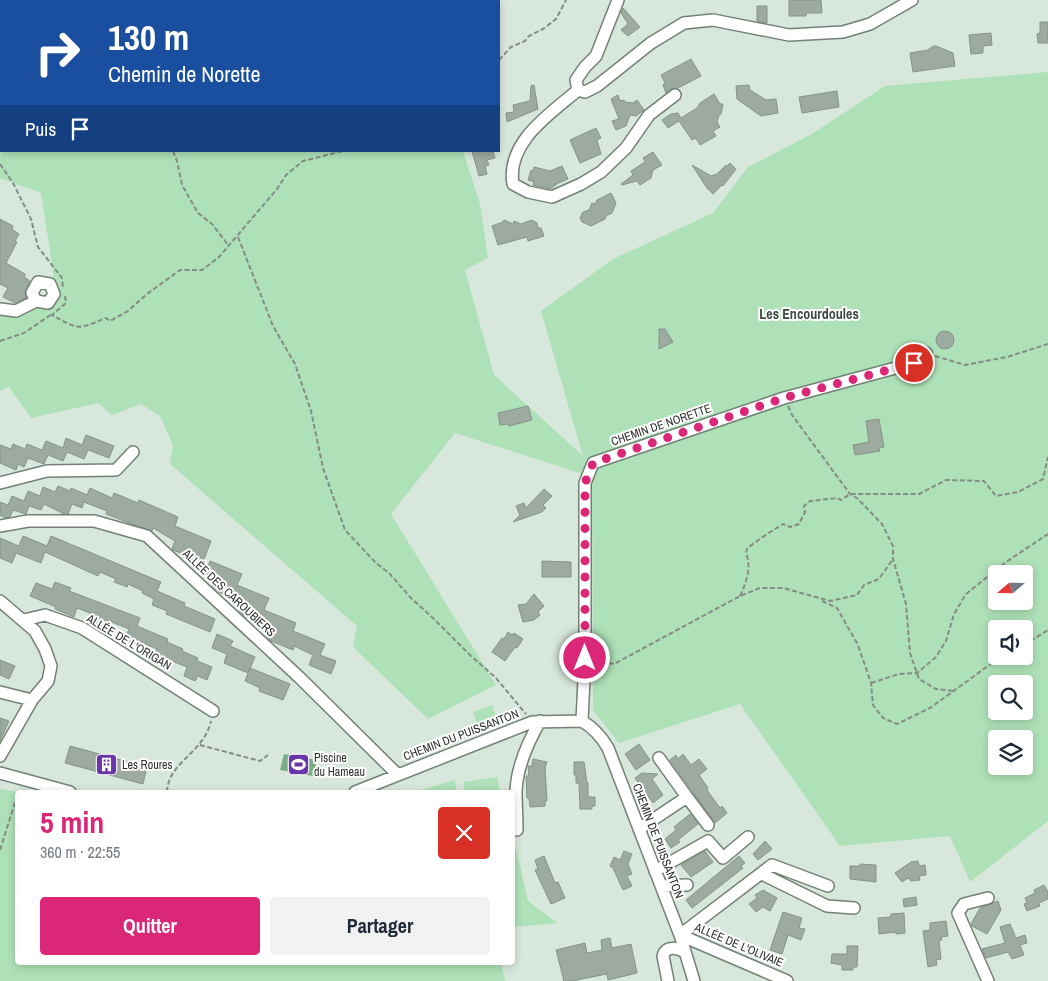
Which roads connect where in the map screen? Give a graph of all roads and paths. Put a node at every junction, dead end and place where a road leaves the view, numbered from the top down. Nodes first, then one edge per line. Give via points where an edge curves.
1 (566, 0) edge
2 (618, 0) edge
3 (912, 0) edge
4 (500, 59) edge
5 (578, 90) junction
6 (676, 95) dead end
7 (173, 152) edge
8 (339, 152) edge
9 (0, 164) edge
10 (238, 237) junction
11 (229, 246) junction
12 (36, 301) dead end
13 (0, 309) edge
14 (52, 315) junction
15 (0, 341) edge
16 (1048, 344) edge
17 (926, 353) joint
18 (784, 398) junction
19 (133, 452) dead end
20 (1048, 457) edge
21 (0, 483) edge
22 (850, 494) junction
23 (0, 526) edge
24 (1048, 534) edge
25 (893, 559) junction
26 (740, 596) junction
27 (818, 598) junction
28 (0, 601) edge
29 (24, 620) junction
30 (1048, 630) edge
31 (1033, 639) edge
32 (585, 658) junction
33 (990, 665) edge
34 (917, 673) junction
35 (871, 683) junction
36 (954, 691) junction
37 (0, 692) edge
38 (32, 700) junction
39 (213, 711) joint
40 (582, 721) junction
41 (536, 722) junction
42 (199, 745) junction
43 (268, 755) dead end
44 (0, 756) edge
45 (658, 758) dead end
46 (0, 773) edge
47 (398, 775) junction
48 (63, 790) edge
49 (168, 790) edge
50 (360, 790) edge
51 (687, 798) junction
52 (15, 802) edge
53 (708, 825) dead end
54 (639, 829) junction
55 (517, 830) dead end
56 (748, 837) dead end
57 (0, 850) edge
58 (655, 871) junction
59 (762, 874) junction
60 (686, 885) dead end
61 (661, 886) junction
62 (828, 886) dead end
63 (988, 898) dead end
64 (854, 908) dead end
65 (680, 935) junction
66 (685, 952) junction
67 (668, 981) edge
68 (694, 981) edge
69 (787, 981) edge
70 (988, 981) edge

1 - 4 path via 556,19 511,47
2 - 5 street via 596,56 576,80
3 - 5 street via 870,24 843,32 789,36 713,20 684,23 651,42 597,86 585,92
5 - 6 street via 533,129 518,148 511,171 512,184 552,198 581,184 601,172 626,148 649,115
7 - 11 path via 182,185 198,213 212,224
8 - 10 path via 303,162 286,175
9 - 14 path via 31,219 38,247 62,278 66,303
10 - 11 path
10 - 41 path via 273,326 298,372 311,411 323,468 345,530 496,678
11 - 14 path via 202,270 180,270 128,311 110,321 106,318 74,327
12 - 13 street via 16,311
14 - 15 path via 24,333
16 - 17 path via 1007,357 964,365
17 - 18 street, CHEMIN DE NORETTE via 914,363
18 - 22 path via 792,415
18 - 32 street, CHEMIN DE NORETTE via 593,463 585,483
19 - 21 street via 116,470 47,471
20 - 22 path via 1043,479 1018,492 996,496 984,482 946,480 919,494
22 - 25 path via 882,524 893,546
22 - 26 path via 841,500 810,501 804,506 805,512 799,524 790,527 783,524 751,544 746,549 748,571
23 - 47 street, ALLÉE DES CAROUBIERS via 28,521 94,521 147,536 299,677
24 - 34 path via 966,594 954,614 946,641 936,657
25 - 27 path via 880,579 864,584 857,595 830,601
25 - 34 path via 906,604 910,652
26 - 27 path via 760,588 783,588
26 - 32 path via 614,664
27 - 35 path via 837,608 858,645
28 - 29 street
29 - 38 street via 45,649 51,666 48,680
29 - 39 street, ALLÉE DE L'ORIGAN via 46,615 82,628
30 - 31 path
32 - 40 street, CHEMIN DE NORETTE
33 - 36 path
34 - 35 path via 899,674
34 - 36 path via 919,679 936,689
35 - 36 path via 873,705 883,718 898,724
37 - 38 street
38 - 44 street
39 - 42 path via 206,737
40 - 41 street, CHEMIN DU PUISSANTON
40 - 54 street, CHEMIN DE PUISSANTON via 593,727 608,748
41 - 47 street, CHEMIN DU PUISSANTON
41 - 55 street via 518,772
42 - 43 path via 260,761
42 - 49 path via 174,770
45 - 51 street
46 - 48 street
47 - 50 street, CHEMIN DU PUISSANTON
51 - 53 street
51 - 54 street
52 - 57 path
54 - 58 street, CHEMIN DE PUISSANTON
56 - 58 street via 723,858 708,841
58 - 61 street, CHEMIN DE PUISSANTON
59 - 62 street via 772,865
59 - 64 street via 827,906
59 - 65 street
60 - 61 street
61 - 65 street, CHEMIN DE PUISSANTON
63 - 70 street via 964,904 958,912
65 - 66 street, CHEMIN DE PUISSANTON
65 - 69 street, ALLÉE DE L'OLIVAIE
66 - 67 street via 675,948 664,952
66 - 68 street, CHEMIN DE PUISSANTON

